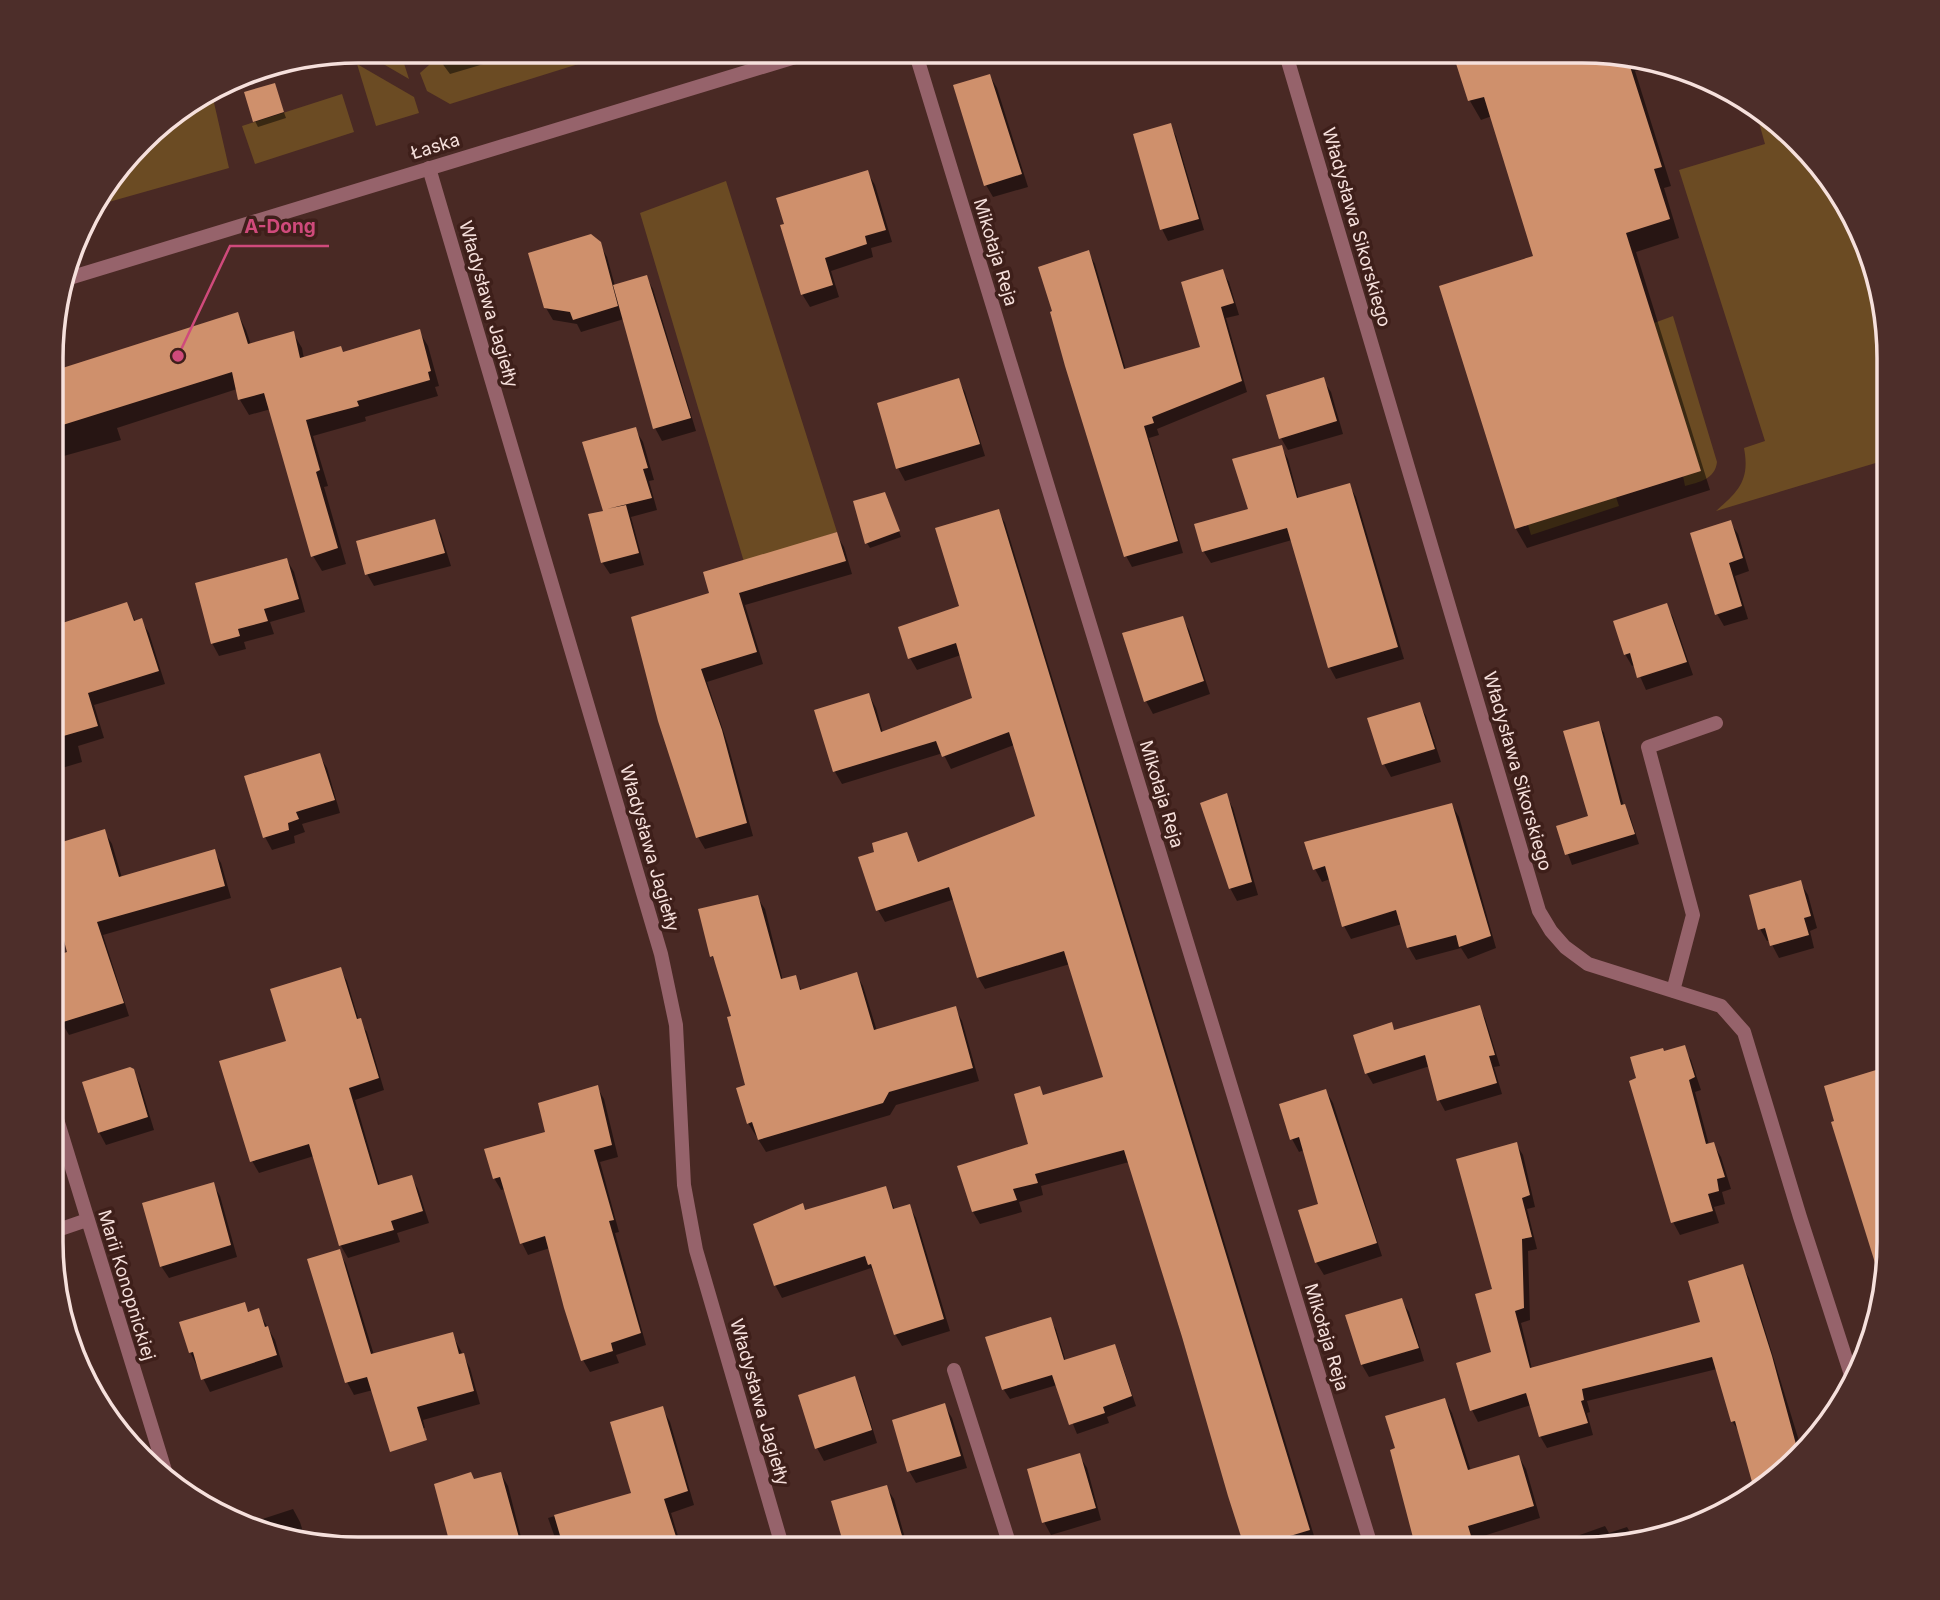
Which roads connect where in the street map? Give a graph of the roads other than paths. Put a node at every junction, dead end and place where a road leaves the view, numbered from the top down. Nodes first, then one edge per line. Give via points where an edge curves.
1 (775, 63) edge
2 (919, 63) edge
3 (1289, 63) edge
4 (429, 168) junction
5 (75, 276) edge
6 (1716, 723) dead end
7 (1673, 991) junction
8 (63, 1140) edge
9 (87, 1220) junction
10 (63, 1228) edge
11 (954, 1370) dead end
12 (1848, 1370) edge
13 (163, 1464) edge
14 (780, 1537) edge
15 (1008, 1537) edge
16 (1368, 1537) edge

1 - 4 street, Łaska
2 - 16 street, Mikołaja Reja
3 - 7 street, Władysława Sikorskiego via 1539,911 1565,947 1588,964
4 - 5 street, Łaska
4 - 14 street, Władysława Jagiełły via 661,954 676,1025 684,1185 696,1250
6 - 7 street via 1648,747 1693,915
7 - 12 street, Władysława Sikorskiego via 1721,1006 1744,1032
8 - 9 street, Marii Konopnickiej
9 - 10 street
9 - 13 street, Marii Konopnickiej
11 - 15 street

